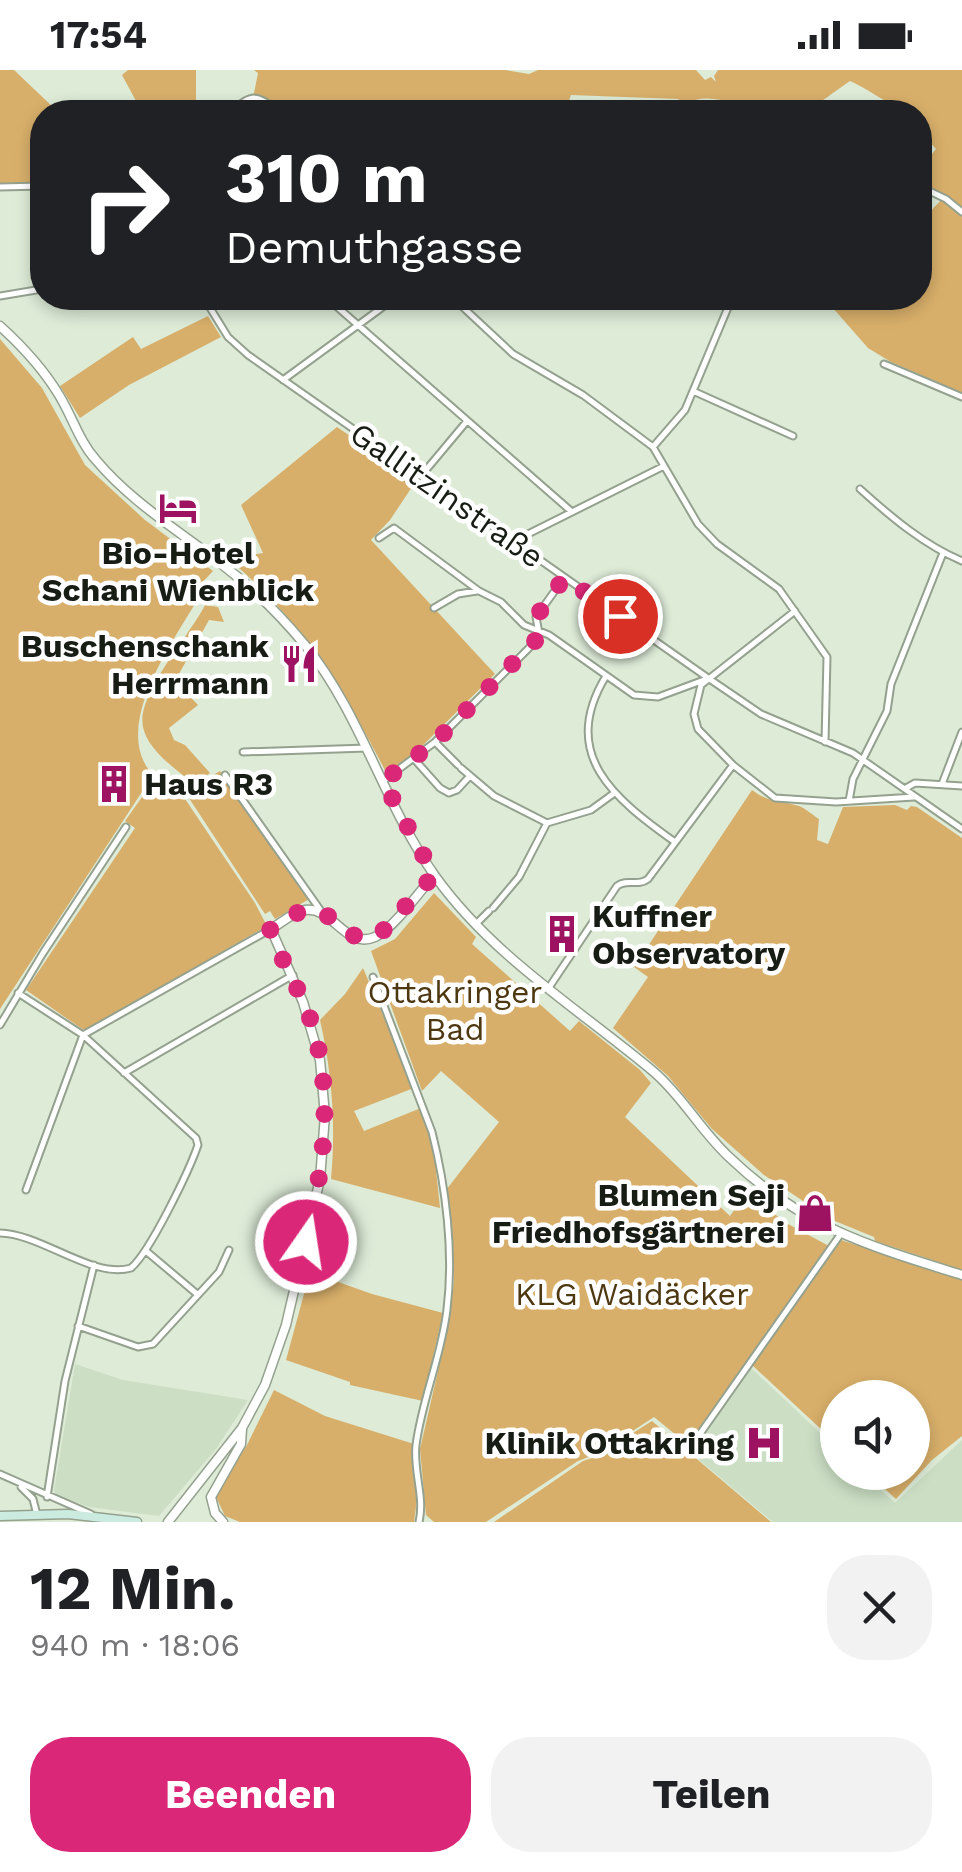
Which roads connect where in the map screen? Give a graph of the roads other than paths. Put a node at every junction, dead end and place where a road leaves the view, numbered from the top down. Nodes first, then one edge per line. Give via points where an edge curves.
1 (30, 186) edge
2 (0, 187) edge
3 (932, 192) edge
4 (962, 212) edge
5 (30, 292) edge
6 (0, 296) edge
7 (212, 310) edge
8 (340, 310) edge
9 (376, 310) edge
10 (466, 310) edge
11 (727, 310) edge
12 (356, 324) junction
13 (0, 326) edge
14 (884, 364) dead end
15 (283, 380) junction
16 (693, 391) junction
17 (962, 397) edge
18 (467, 420) junction
19 (793, 436) dead end
20 (653, 447) junction
21 (665, 466) junction
22 (421, 476) junction
23 (860, 489) dead end
24 (572, 512) junction
25 (379, 538) dead end
26 (516, 544) junction
27 (943, 553) junction
28 (962, 561) edge
29 (564, 578) junction
30 (480, 591) junction
31 (434, 608) dead end
32 (795, 612) junction
33 (539, 633) junction
34 (606, 676) junction
35 (708, 678) junction
36 (962, 732) edge
37 (435, 742) junction
38 (825, 742) junction
39 (367, 748) junction
40 (243, 752) dead end
41 (862, 759) junction
42 (416, 760) junction
43 (733, 766) junction
44 (225, 775) dead end
45 (470, 777) junction
46 (383, 781) junction
47 (942, 784) junction
48 (962, 786) edge
49 (905, 789) junction
50 (613, 794) junction
51 (917, 797) junction
52 (849, 801) junction
53 (547, 823) junction
54 (126, 827) dead end
55 (962, 829) edge
56 (675, 842) junction
57 (434, 875) junction
58 (323, 914) junction
59 (476, 924) junction
60 (270, 929) junction
61 (292, 975) junction
62 (372, 977) dead end
63 (548, 989) junction
64 (18, 993) junction
65 (0, 1025) edge
66 (83, 1035) junction
67 (124, 1073) junction
68 (26, 1190) dead end
69 (0, 1233) edge
70 (840, 1235) junction
71 (229, 1250) dead end
72 (146, 1251) junction
73 (94, 1265) junction
74 (962, 1276) edge
75 (198, 1294) junction
76 (78, 1326) junction
77 (242, 1428) junction
78 (690, 1448) dead end
79 (0, 1474) edge
80 (19, 1485) junction
81 (47, 1497) junction
82 (0, 1516) edge
83 (98, 1516) junction
84 (44, 1517) edge
85 (130, 1521) edge
86 (421, 1521) edge
87 (138, 1522) edge
88 (168, 1522) edge
89 (224, 1522) edge

1 - 2 street
3 - 4 street
5 - 6 street
7 - 15 street, Gallitzinstraße via 236,346
8 - 12 street
9 - 12 street
10 - 20 street via 512,354
11 - 16 street
12 - 15 street
12 - 18 street
13 - 39 street via 52,384 96,460 290,628
14 - 17 street
15 - 22 street, Gallitzinstraße
16 - 19 street
16 - 20 street
18 - 22 street
18 - 24 street
20 - 21 street
21 - 24 street
21 - 32 street via 706,534 779,589
22 - 26 street, Gallitzinstraße
23 - 27 street
24 - 26 street
25 - 30 street via 394,528
26 - 29 street, Gallitzinstraße
27 - 28 street
27 - 41 street via 891,684 887,712
29 - 33 street via 536,617
29 - 35 street, Gallitzinstraße
30 - 31 street
30 - 33 street
32 - 35 street
32 - 38 street via 828,663
33 - 34 street
33 - 37 street
34 - 35 street via 650,698
34 - 50 street via 593,700 589,731 596,764
35 - 38 street, Gallitzinstraße via 761,714
35 - 43 street via 698,692 695,722
36 - 47 street
37 - 42 street
37 - 45 street
38 - 41 street, Gallitzinstraße
39 - 40 street
39 - 46 street
41 - 49 street, Gallitzinstraße
41 - 52 street
42 - 45 street via 449,792
42 - 46 street
43 - 52 street via 775,798
43 - 56 street
44 - 58 street
45 - 53 street
46 - 57 street
47 - 48 street
47 - 49 street
49 - 51 street, Gallitzinstraße
50 - 53 street via 591,810
50 - 56 street
51 - 52 street
51 - 55 street, Gallitzinstraße
53 - 59 street via 518,877
54 - 64 street
56 - 63 street via 646,880 617,886
57 - 58 street via 374,938 352,937
57 - 59 street
58 - 60 street via 300,912
59 - 63 street
60 - 61 street
60 - 66 street
61 - 67 street
61 - 77 street via 320,1060 324,1146 282,1343
62 - 86 street via 432,1132 447,1236 447,1315 416,1446
63 - 70 street via 665,1083 753,1179
64 - 65 street
64 - 66 street
66 - 67 street
66 - 68 street
67 - 72 street via 196,1138 198,1148
69 - 73 street
70 - 74 street
70 - 78 street
71 - 75 street
72 - 73 street via 126,1270
72 - 75 street
73 - 76 street
75 - 76 street via 148,1346
76 - 81 street
77 - 88 street
77 - 89 street via 241,1444 210,1497
79 - 80 street
80 - 81 street
80 - 84 street
81 - 83 street
82 - 84 main road
83 - 84 main road
83 - 85 main road
85 - 87 main road

